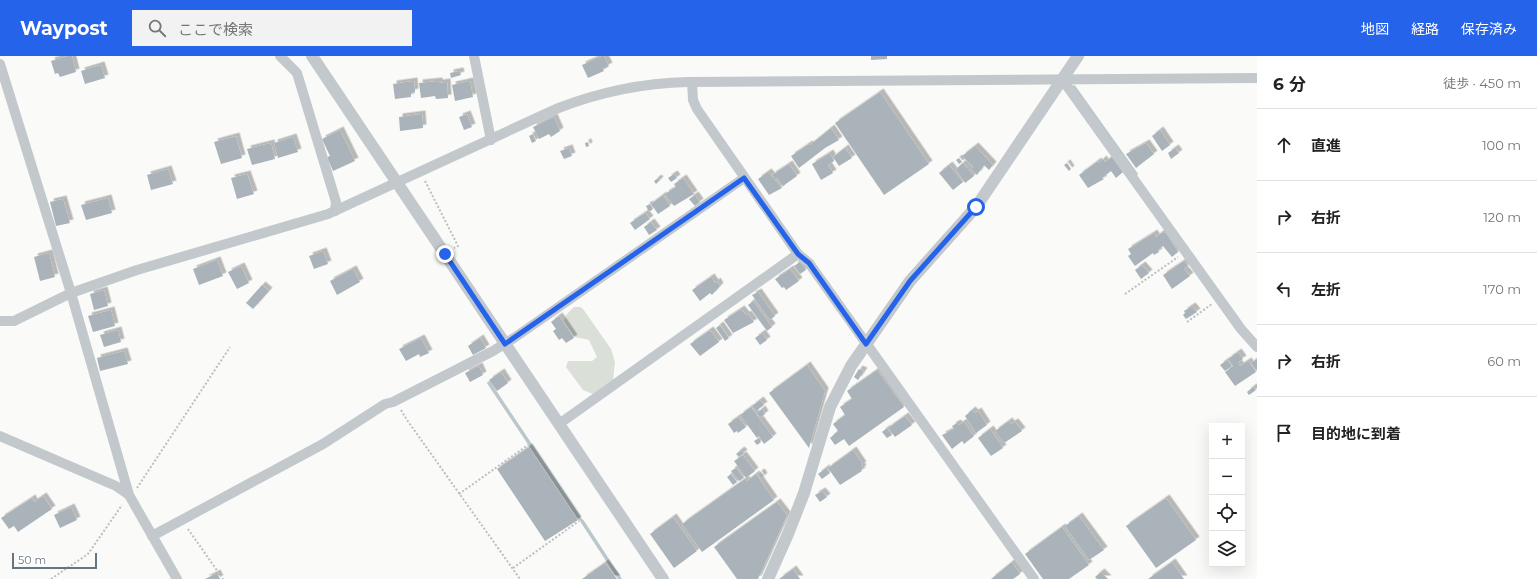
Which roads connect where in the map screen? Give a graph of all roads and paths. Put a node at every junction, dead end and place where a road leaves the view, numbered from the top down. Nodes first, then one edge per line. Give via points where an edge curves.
1 (280, 56) edge
2 (312, 56) edge
3 (474, 56) edge
4 (1078, 56) edge
5 (0, 64) edge
6 (1257, 78) edge
7 (1062, 79) junction
8 (692, 82) junction
9 (491, 140) junction
10 (421, 173) junction
11 (744, 178) junction
12 (397, 183) junction
13 (335, 211) junction
14 (1186, 251) junction
15 (445, 254) junction
16 (798, 254) junction
17 (71, 293) junction
18 (1125, 294) dead end
19 (1219, 298) junction
20 (0, 321) edge
21 (1187, 322) dead end
22 (505, 344) junction
23 (866, 344) junction
24 (230, 347) dead end
25 (1257, 347) edge
26 (397, 401) junction
27 (559, 424) junction
28 (0, 436) edge
29 (528, 445) dead end
30 (459, 494) junction
31 (129, 495) junction
32 (182, 520) junction
33 (579, 521) dead end
34 (152, 536) junction
35 (513, 568) junction
36 (51, 579) edge
37 (177, 579) edge
38 (223, 579) edge
39 (520, 579) edge
40 (663, 579) edge
41 (768, 579) edge
42 (1034, 579) edge

1 - 13 street via 297,73 336,202
2 - 12 street
3 - 9 street
4 - 7 street
5 - 17 street
6 - 7 street
7 - 8 street
7 - 14 street
7 - 23 street via 976,207 910,281
8 - 9 street via 643,85 593,96 556,109
8 - 11 street via 693,100 697,109
9 - 10 street
10 - 12 street
10 - 15 path via 458,246
11 - 16 street
11 - 22 street
12 - 13 street
12 - 15 street
13 - 17 street via 137,270
14 - 18 path
14 - 19 street
15 - 22 street
16 - 23 street via 809,263
16 - 27 street
17 - 20 street via 14,321
17 - 31 street
19 - 21 path
19 - 25 street
22 - 26 street
22 - 27 street
23 - 41 street via 843,379 830,407 796,514
23 - 42 street
24 - 31 path via 141,486
26 - 30 path via 407,420
26 - 32 street via 385,404 323,444
27 - 40 street
28 - 31 street via 116,486
29 - 30 path
30 - 35 path
31 - 34 street
31 - 36 path via 88,554
32 - 34 street
32 - 38 path
33 - 35 path
34 - 37 street
35 - 39 path

